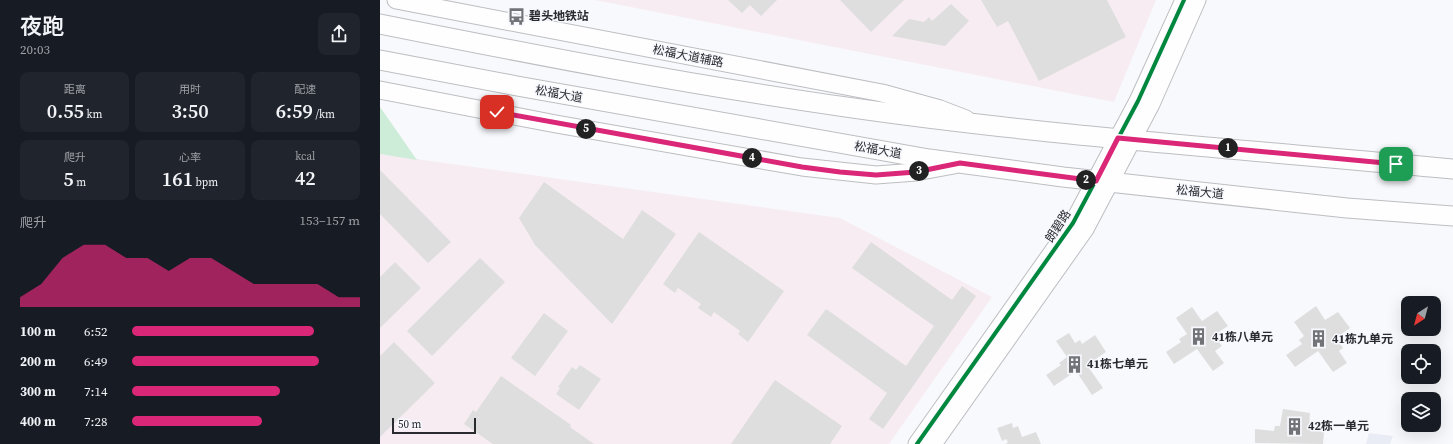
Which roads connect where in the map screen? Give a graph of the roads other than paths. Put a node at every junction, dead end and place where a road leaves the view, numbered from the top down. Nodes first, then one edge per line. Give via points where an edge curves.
1 (396, 0) edge
2 (1184, 0) edge
3 (1197, 0) edge
4 (380, 24) edge
5 (380, 60) edge
6 (380, 90) edge
7 (977, 124) junction
8 (1125, 139) junction
9 (960, 163) junction
10 (1453, 169) edge
11 (1102, 182) junction
12 (1453, 216) edge
13 (917, 444) edge
14 (933, 444) edge

1 - 7 main road, 松福大道辅路 via 882,93 940,109
2 - 8 main road, 朗碧路 via 1138,101
3 - 8 main road, 朗碧路 via 1151,104
4 - 7 main road via 700,85 848,108
5 - 9 main road, 松福大道 via 687,117
6 - 9 main road via 802,167 876,175 916,172
7 - 8 main road
8 - 10 main road
8 - 11 main road, 朗碧路
9 - 11 main road, 松福大道
11 - 12 main road, 松福大道 via 1347,208
11 - 13 main road, 朗碧路
11 - 14 main road, 朗碧路 via 1085,229

